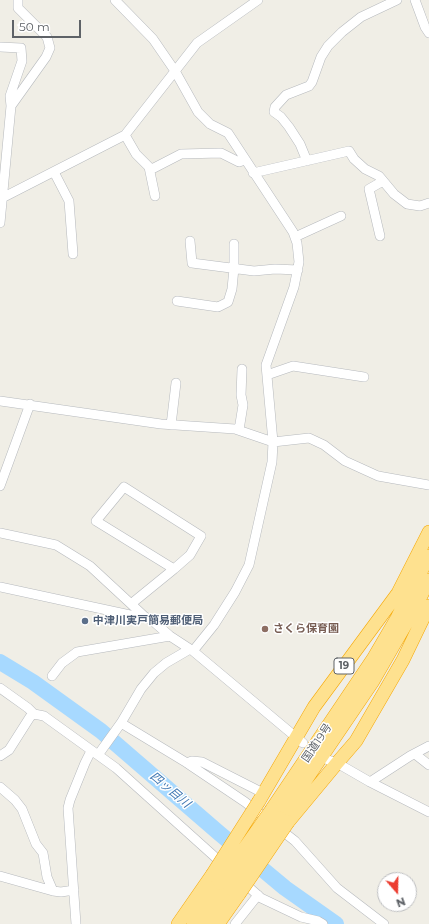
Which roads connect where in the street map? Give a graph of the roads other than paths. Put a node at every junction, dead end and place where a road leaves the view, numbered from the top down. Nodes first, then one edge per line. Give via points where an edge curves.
1 (18, 0) edge
2 (115, 0) edge
3 (258, 0) edge
4 (397, 0) edge
5 (415, 0) edge
6 (429, 32) edge
7 (0, 48) edge
8 (175, 71) junction
9 (11, 106) junction
10 (125, 135) junction
11 (245, 160) junction
12 (307, 161) junction
13 (150, 170) junction
14 (54, 172) junction
15 (253, 173) junction
16 (383, 181) junction
17 (155, 196) dead end
18 (2, 198) junction
19 (429, 203) edge
20 (341, 216) dead end
21 (0, 223) edge
22 (380, 236) dead end
23 (295, 237) junction
24 (190, 241) dead end
25 (234, 244) dead end
26 (74, 254) dead end
27 (234, 268) junction
28 (298, 270) junction
29 (177, 302) dead end
30 (242, 369) dead end
31 (267, 375) junction
32 (364, 377) dead end
33 (176, 383) dead end
34 (0, 400) edge
35 (30, 404) junction
36 (171, 425) junction
37 (239, 430) junction
38 (273, 442) junction
39 (429, 485) edge
40 (0, 486) edge
41 (429, 532) edge
42 (0, 534) edge
43 (429, 556) edge
44 (174, 569) junction
45 (429, 580) edge
46 (0, 586) edge
47 (131, 604) junction
48 (429, 606) edge
49 (144, 616) junction
50 (170, 636) junction
51 (192, 650) junction
52 (52, 676) dead end
53 (0, 688) edge
54 (34, 714) junction
55 (120, 724) junction
56 (300, 741) junction
57 (429, 746) edge
58 (97, 751) junction
59 (415, 754) junction
60 (0, 756) edge
61 (332, 761) junction
62 (187, 763) junction
63 (429, 765) edge
64 (370, 782) junction
65 (0, 787) edge
66 (261, 797) junction
67 (429, 812) edge
68 (280, 816) junction
69 (0, 876) edge
70 (226, 885) junction
71 (74, 890) junction
72 (53, 891) junction
73 (258, 895) junction
74 (76, 924) edge
75 (178, 924) edge
76 (194, 924) edge
77 (205, 924) edge
78 (218, 924) edge
79 (236, 924) edge
80 (323, 924) edge
81 (384, 924) edge

1 - 9 street via 18,8 46,37 50,48
2 - 8 street via 152,39
3 - 8 street via 197,43
4 - 12 street via 361,17 342,32 321,57 309,86 286,95 275,107 274,112 289,127
5 - 6 street
7 - 9 street via 21,48 22,61 10,96
8 - 10 street
8 - 11 street via 198,112 210,124 228,133
9 - 18 street
10 - 13 street via 136,154
10 - 14 street
11 - 13 street via 239,162 220,153 181,154
11 - 15 street
12 - 15 street
12 - 16 street via 349,151 365,169
13 - 17 street
14 - 18 street
14 - 26 street via 69,201
15 - 23 street
16 - 19 street via 407,204 420,206
16 - 22 street via 369,189
18 - 21 street
20 - 23 street
23 - 28 street
24 - 27 street via 192,264
25 - 27 street
27 - 28 street via 254,271
27 - 29 street via 228,302 218,307
28 - 31 street via 266,365
30 - 37 street via 243,405
31 - 32 street via 293,366
31 - 38 street
33 - 36 street
34 - 35 street
35 - 36 street
35 - 40 street
36 - 37 street
37 - 38 street
38 - 39 street via 309,438 324,445 344,461 378,476
38 - 51 street via 270,474 249,565 214,625
41 - 56 highway, 19 via 398,593 314,707
42 - 47 street via 56,545 90,566
43 - 68 highway, 国道19号 / 19 via 397,618
44 - 44 street via 96,521 124,488 201,536 190,555
44 - 47 street
45 - 68 highway, 国道19号 / 19 via 373,681
46 - 49 street
47 - 49 street
48 - 61 highway, 19 via 403,660 356,741
49 - 50 street
50 - 51 street
50 - 52 street via 78,652 62,663
51 - 55 street via 166,663 154,673
51 - 56 street
53 - 54 street
54 - 58 street via 44,716
54 - 60 street via 26,722 9,750
55 - 58 street
55 - 62 street
56 - 66 highway, 19
57 - 59 street
58 - 71 street via 85,763 68,808
58 - 73 street
59 - 63 street
59 - 64 street
61 - 64 street
61 - 68 highway, 19
62 - 66 street via 202,762
62 - 81 street via 245,802 295,841 337,888
64 - 67 street
65 - 72 street via 16,800 22,809 42,853
66 - 70 highway, 19, bridge
68 - 70 highway, 国道19号 / 19, bridge
68 - 70 highway, 19, bridge
69 - 72 street
70 - 75 highway, 19
70 - 76 highway, 国道19号 / 19
70 - 77 highway, 国道19号 / 19
70 - 78 highway, 19
71 - 72 street
71 - 74 street
73 - 79 street
73 - 80 street via 301,917

